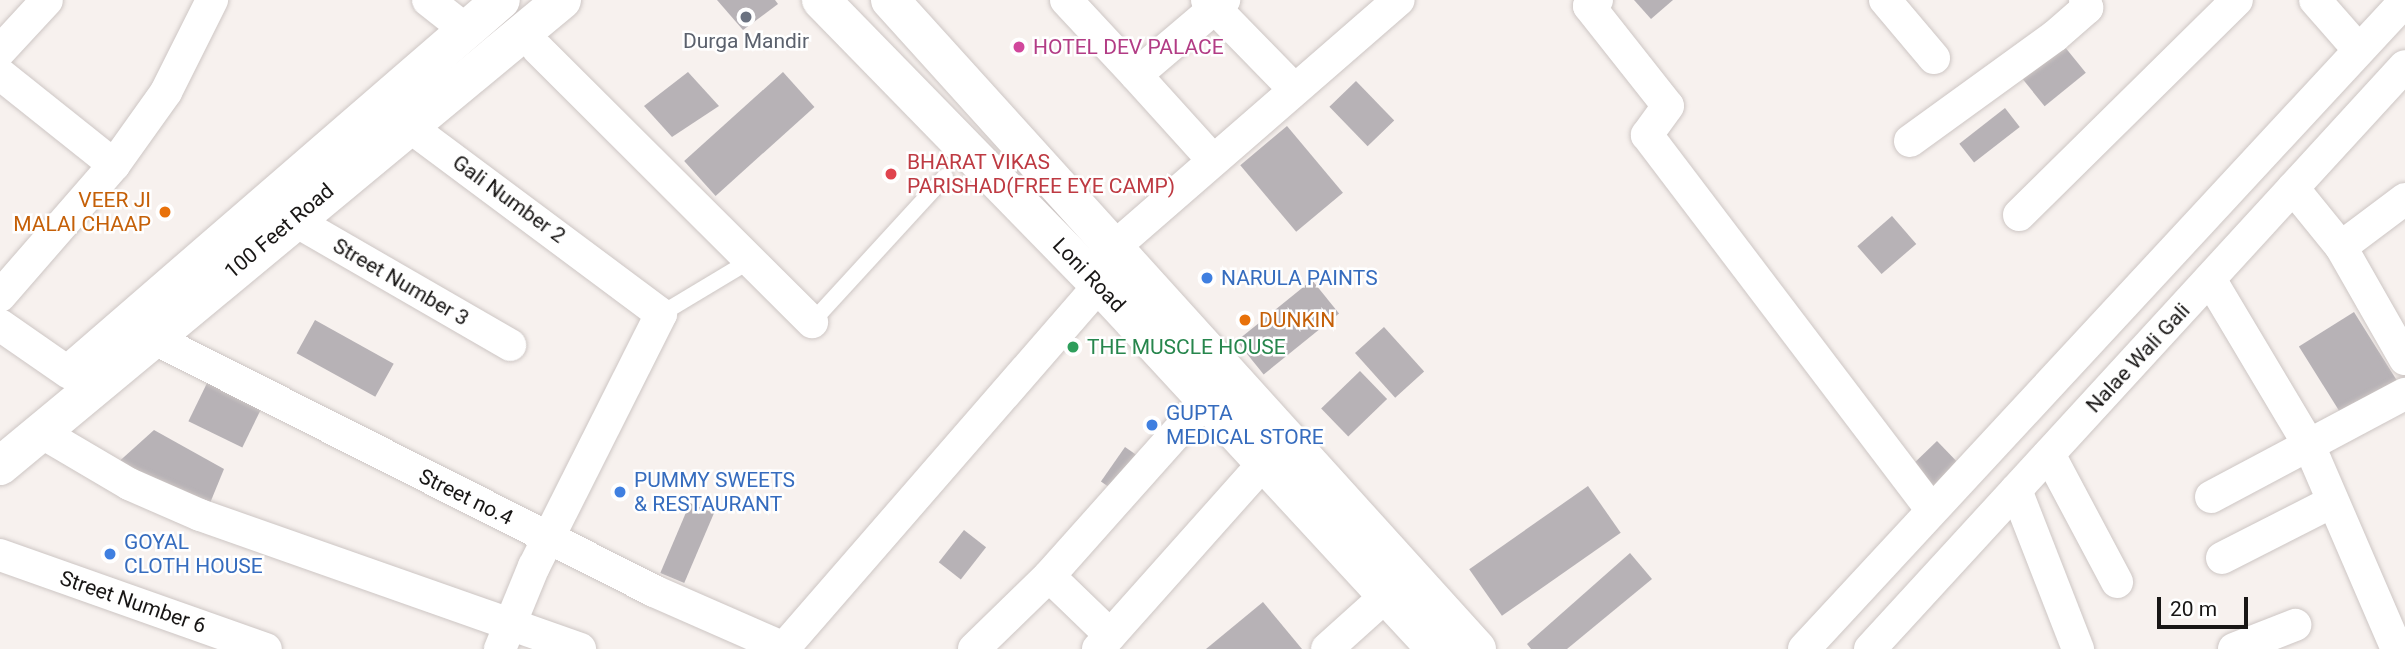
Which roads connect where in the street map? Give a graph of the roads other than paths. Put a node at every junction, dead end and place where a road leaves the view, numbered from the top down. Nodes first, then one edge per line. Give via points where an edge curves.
1 (47, 0) edge
2 (212, 0) edge
3 (428, 0) edge
4 (501, 0) edge
5 (562, 0) edge
6 (821, 0) edge
7 (890, 0) edge
8 (1066, 0) edge
9 (1399, 0) edge
10 (1597, 0) edge
11 (1885, 0) edge
12 (2085, 0) edge
13 (2237, 0) edge
14 (2315, 0) edge
15 (2405, 1) edge
16 (1215, 3) edge
17 (466, 30) junction
18 (538, 49) dead end
19 (2358, 49) junction
20 (0, 51) edge
21 (1934, 58) dead end
22 (2405, 66) edge
23 (0, 74) edge
24 (1136, 75) junction
25 (1293, 88) junction
26 (406, 124) junction
27 (1910, 141) dead end
28 (1211, 158) junction
29 (114, 165) junction
30 (945, 177) dead end
31 (2293, 188) junction
32 (2405, 199) edge
33 (2019, 215) dead end
34 (292, 219) junction
35 (2341, 247) junction
36 (751, 260) junction
37 (1099, 268) junction
38 (2210, 279) junction
39 (0, 296) edge
40 (661, 313) junction
41 (812, 322) joint
42 (0, 326) edge
43 (153, 338) junction
44 (510, 345) dead end
45 (2405, 359) edge
46 (69, 373) junction
47 (2405, 394) edge
48 (1205, 401) junction
49 (39, 431) junction
50 (0, 434) edge
51 (2309, 445) junction
52 (1275, 450) junction
53 (2049, 454) junction
54 (0, 466) edge
55 (2016, 490) junction
56 (2211, 497) dead end
57 (2332, 502) junction
58 (1931, 509) junction
59 (549, 535) junction
60 (0, 555) edge
61 (2221, 558) dead end
62 (1049, 576) junction
63 (2118, 582) dead end
64 (1388, 594) junction
65 (2295, 625) dead end
66 (504, 638) edge
67 (1104, 642) edge
68 (783, 648) edge
69 (266, 649) edge
70 (580, 649) edge
71 (974, 649) edge
72 (1327, 649) edge
73 (1436, 649) edge
74 (1477, 649) edge
75 (1804, 649) edge
76 (1870, 649) edge
77 (2078, 649) edge
78 (2234, 649) edge
79 (2397, 649) edge

1 - 20 street
2 - 29 street via 166,92
3 - 17 street
4 - 17 main road, 100 Feet Road
5 - 26 main road, 100 Feet Road
6 - 37 main road, Loni Road
7 - 37 main road, Loni Road
8 - 24 street
9 - 25 street
10 - 58 street via 1589,6 1668,106 1647,135
11 - 21 street
12 - 27 street via 2087,8 2055,36
13 - 33 street
14 - 19 street
15 - 19 street
16 - 24 street
16 - 25 street
17 - 46 main road, 100 Feet Road
18 - 36 street
19 - 58 street
22 - 31 street, Nalae Wali Gali
23 - 29 street
24 - 28 street
25 - 28 street
26 - 34 main road, 100 Feet Road
26 - 40 street, Gali Number 2
28 - 37 street
29 - 39 street
30 - 41 lane
31 - 35 street
31 - 38 street, Nalae Wali Gali
32 - 35 street
34 - 43 main road, 100 Feet Road
34 - 44 street, Street Number 3
35 - 45 street
36 - 40 lane
36 - 41 street
37 - 48 main road, Loni Road
37 - 52 main road, Loni Road
37 - 68 street
38 - 51 street
38 - 53 street, Nalae Wali Gali
40 - 59 street
42 - 46 street
43 - 49 main road, 100 Feet Road
43 - 59 street, Street no.4
46 - 50 main road, 100 Feet Road
47 - 51 street
48 - 52 main road, Loni Road
48 - 62 street
49 - 54 main road, 100 Feet Road
49 - 66 street via 129,484
51 - 56 street
51 - 57 street
52 - 64 main road, Loni Road
52 - 67 street
52 - 74 main road, Loni Road
53 - 55 street, Nalae Wali Gali
53 - 63 street
55 - 76 street, Nalae Wali Gali
55 - 77 street
57 - 61 street
57 - 79 street
58 - 75 street
59 - 66 street
59 - 68 street, Street no.4
60 - 69 street, Street Number 6
62 - 67 street
62 - 71 street
64 - 72 street
64 - 73 main road, Loni Road
65 - 78 street
66 - 70 street

